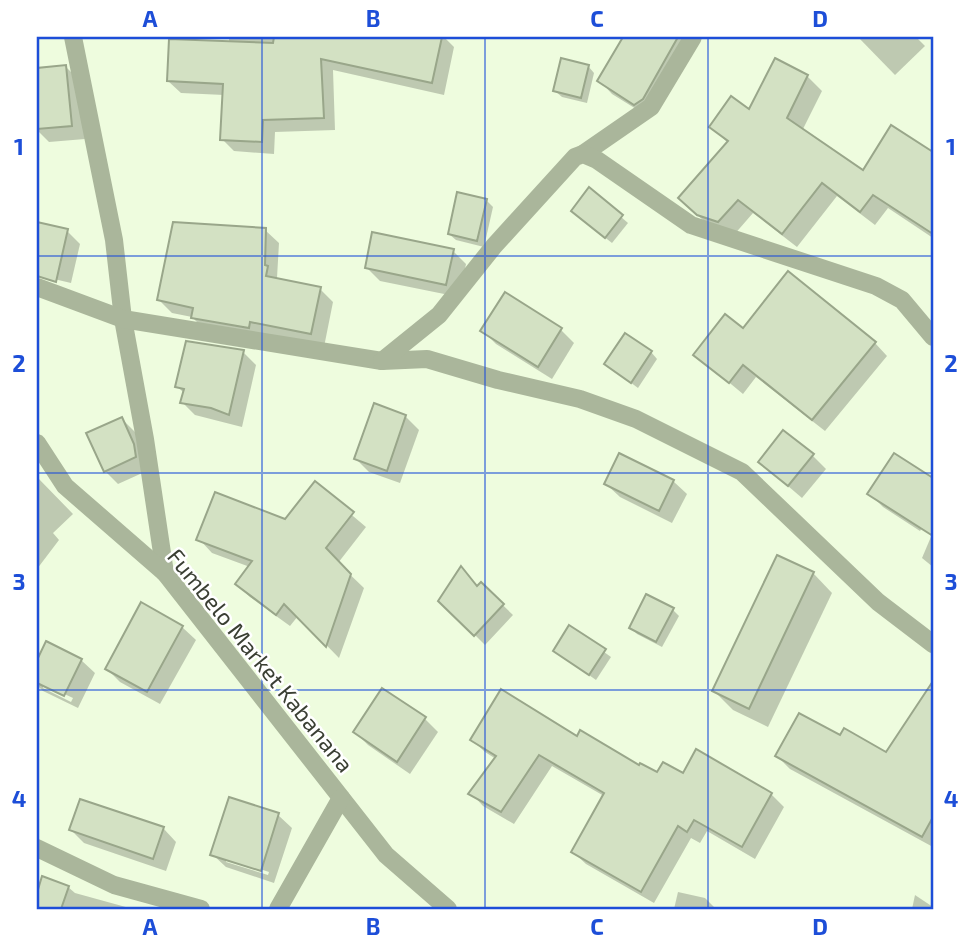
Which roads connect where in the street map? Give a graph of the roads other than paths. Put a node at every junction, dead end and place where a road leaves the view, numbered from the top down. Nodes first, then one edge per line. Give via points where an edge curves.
1 (73, 37) edge
2 (693, 37) edge
3 (583, 154) junction
4 (37, 287) edge
5 (123, 319) junction
6 (933, 337) edge
7 (382, 361) junction
8 (37, 443) edge
9 (165, 573) junction
10 (933, 644) edge
11 (341, 798) junction
12 (37, 848) edge
13 (201, 909) edge
14 (278, 909) edge
15 (448, 909) edge

1 - 5 street via 114,240
2 - 3 street via 651,107
3 - 6 street via 691,225 876,286 902,300
3 - 7 street via 494,246 439,315
4 - 5 street
5 - 7 street
5 - 9 street
7 - 10 street via 427,359 580,399 677,438 742,472 878,602
8 - 9 street, Fumbelo Market Kabanana via 65,486
9 - 11 street, Fumbelo Market Kabanana
11 - 14 street
11 - 15 street, Fumbelo Market Kabanana via 386,855
12 - 13 street via 114,885

